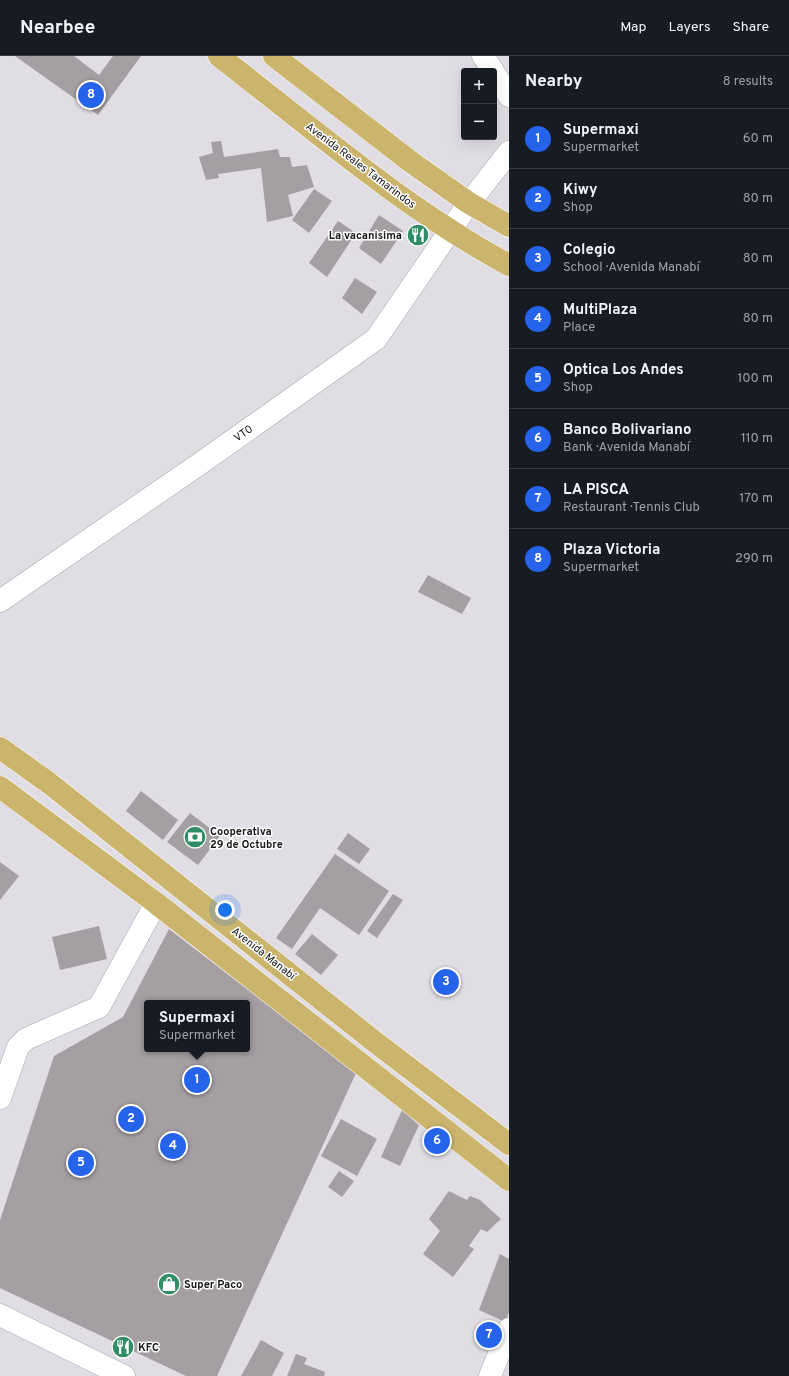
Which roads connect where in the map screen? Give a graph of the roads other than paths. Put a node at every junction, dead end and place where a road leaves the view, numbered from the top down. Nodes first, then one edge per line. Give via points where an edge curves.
1 (219, 56) edge
2 (274, 56) edge
3 (483, 56) edge
4 (491, 68) edge
5 (497, 77) edge
6 (509, 96) edge
7 (509, 152) edge
8 (469, 202) junction
9 (509, 226) edge
10 (451, 230) junction
11 (509, 265) edge
12 (0, 601) edge
13 (0, 748) edge
14 (49, 783) junction
15 (0, 787) edge
16 (27, 807) junction
17 (156, 903) junction
18 (375, 1042) junction
19 (361, 1063) junction
20 (0, 1098) edge
21 (509, 1144) edge
22 (509, 1180) edge
23 (0, 1315) edge
24 (509, 1330) edge
25 (123, 1376) edge
26 (490, 1376) edge

1 - 10 main road, Avenida Reales Tamarindos via 382,183
2 - 8 main road via 385,143
3 - 4 street
5 - 6 street
7 - 8 street, VT0
8 - 9 main road
8 - 10 street, VT0
10 - 11 main road, Avenida Reales Tamarindos
10 - 12 street, VT0 via 376,338 198,465
13 - 14 main road, Avenida Manabí
14 - 16 main road
14 - 18 main road, Avenida Manabí
15 - 16 main road
16 - 17 main road
17 - 19 main road
17 - 20 street via 99,1007 26,1039 18,1047
18 - 19 main road
18 - 21 main road, Avenida Manabí
19 - 22 main road
23 - 25 street
24 - 26 street

